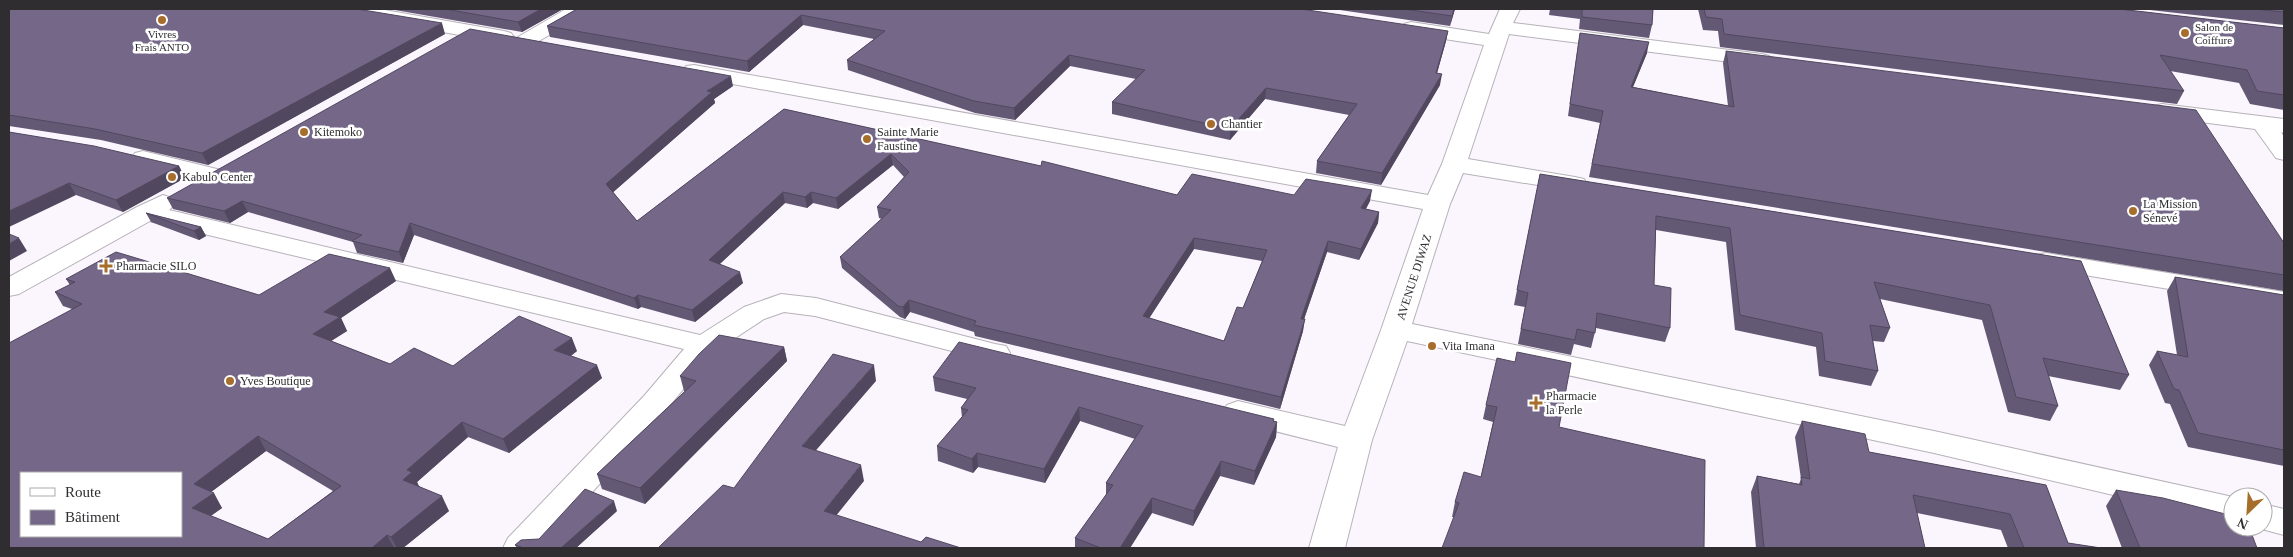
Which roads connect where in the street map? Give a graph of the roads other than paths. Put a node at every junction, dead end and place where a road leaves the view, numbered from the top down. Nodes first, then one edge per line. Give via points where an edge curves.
1 (348, 9) edge
2 (580, 9) edge
3 (1391, 25) edge
4 (1503, 26) edge
5 (470, 30) junction
6 (525, 40) junction
7 (555, 46) edge
8 (436, 50) edge
9 (1778, 62) edge
10 (672, 67) edge
11 (2144, 108) edge
12 (2273, 125) edge
13 (120, 153) edge
14 (2284, 153) edge
15 (1454, 164) junction
16 (1601, 188) edge
17 (1437, 204) junction
18 (146, 212) junction
19 (2024, 257) edge
20 (9, 288) edge
21 (2284, 300) edge
22 (1396, 330) junction
23 (704, 345) junction
24 (1021, 360) edge
25 (1212, 406) edge
26 (1356, 440) junction
27 (2223, 508) edge
28 (521, 548) edge
29 (1327, 548) edge

1 - 5 street
2 - 6 street
3 - 4 street
4 - 9 street
4 - 15 street, AVENUE DIWAZ
5 - 6 street
5 - 8 street
6 - 7 street
10 - 17 street
11 - 12 street
12 - 14 street
13 - 18 street via 220,170
15 - 16 street
15 - 17 street, AVENUE DIWAZ
17 - 22 street, AVENUE DIWAZ
18 - 20 street
18 - 23 street
19 - 21 street
22 - 26 street, AVENUE DIWAZ
22 - 27 street via 1934,442
23 - 24 street via 754,313 781,303 816,307
23 - 28 street
25 - 26 street
26 - 29 street, AVENUE DIWAZ

